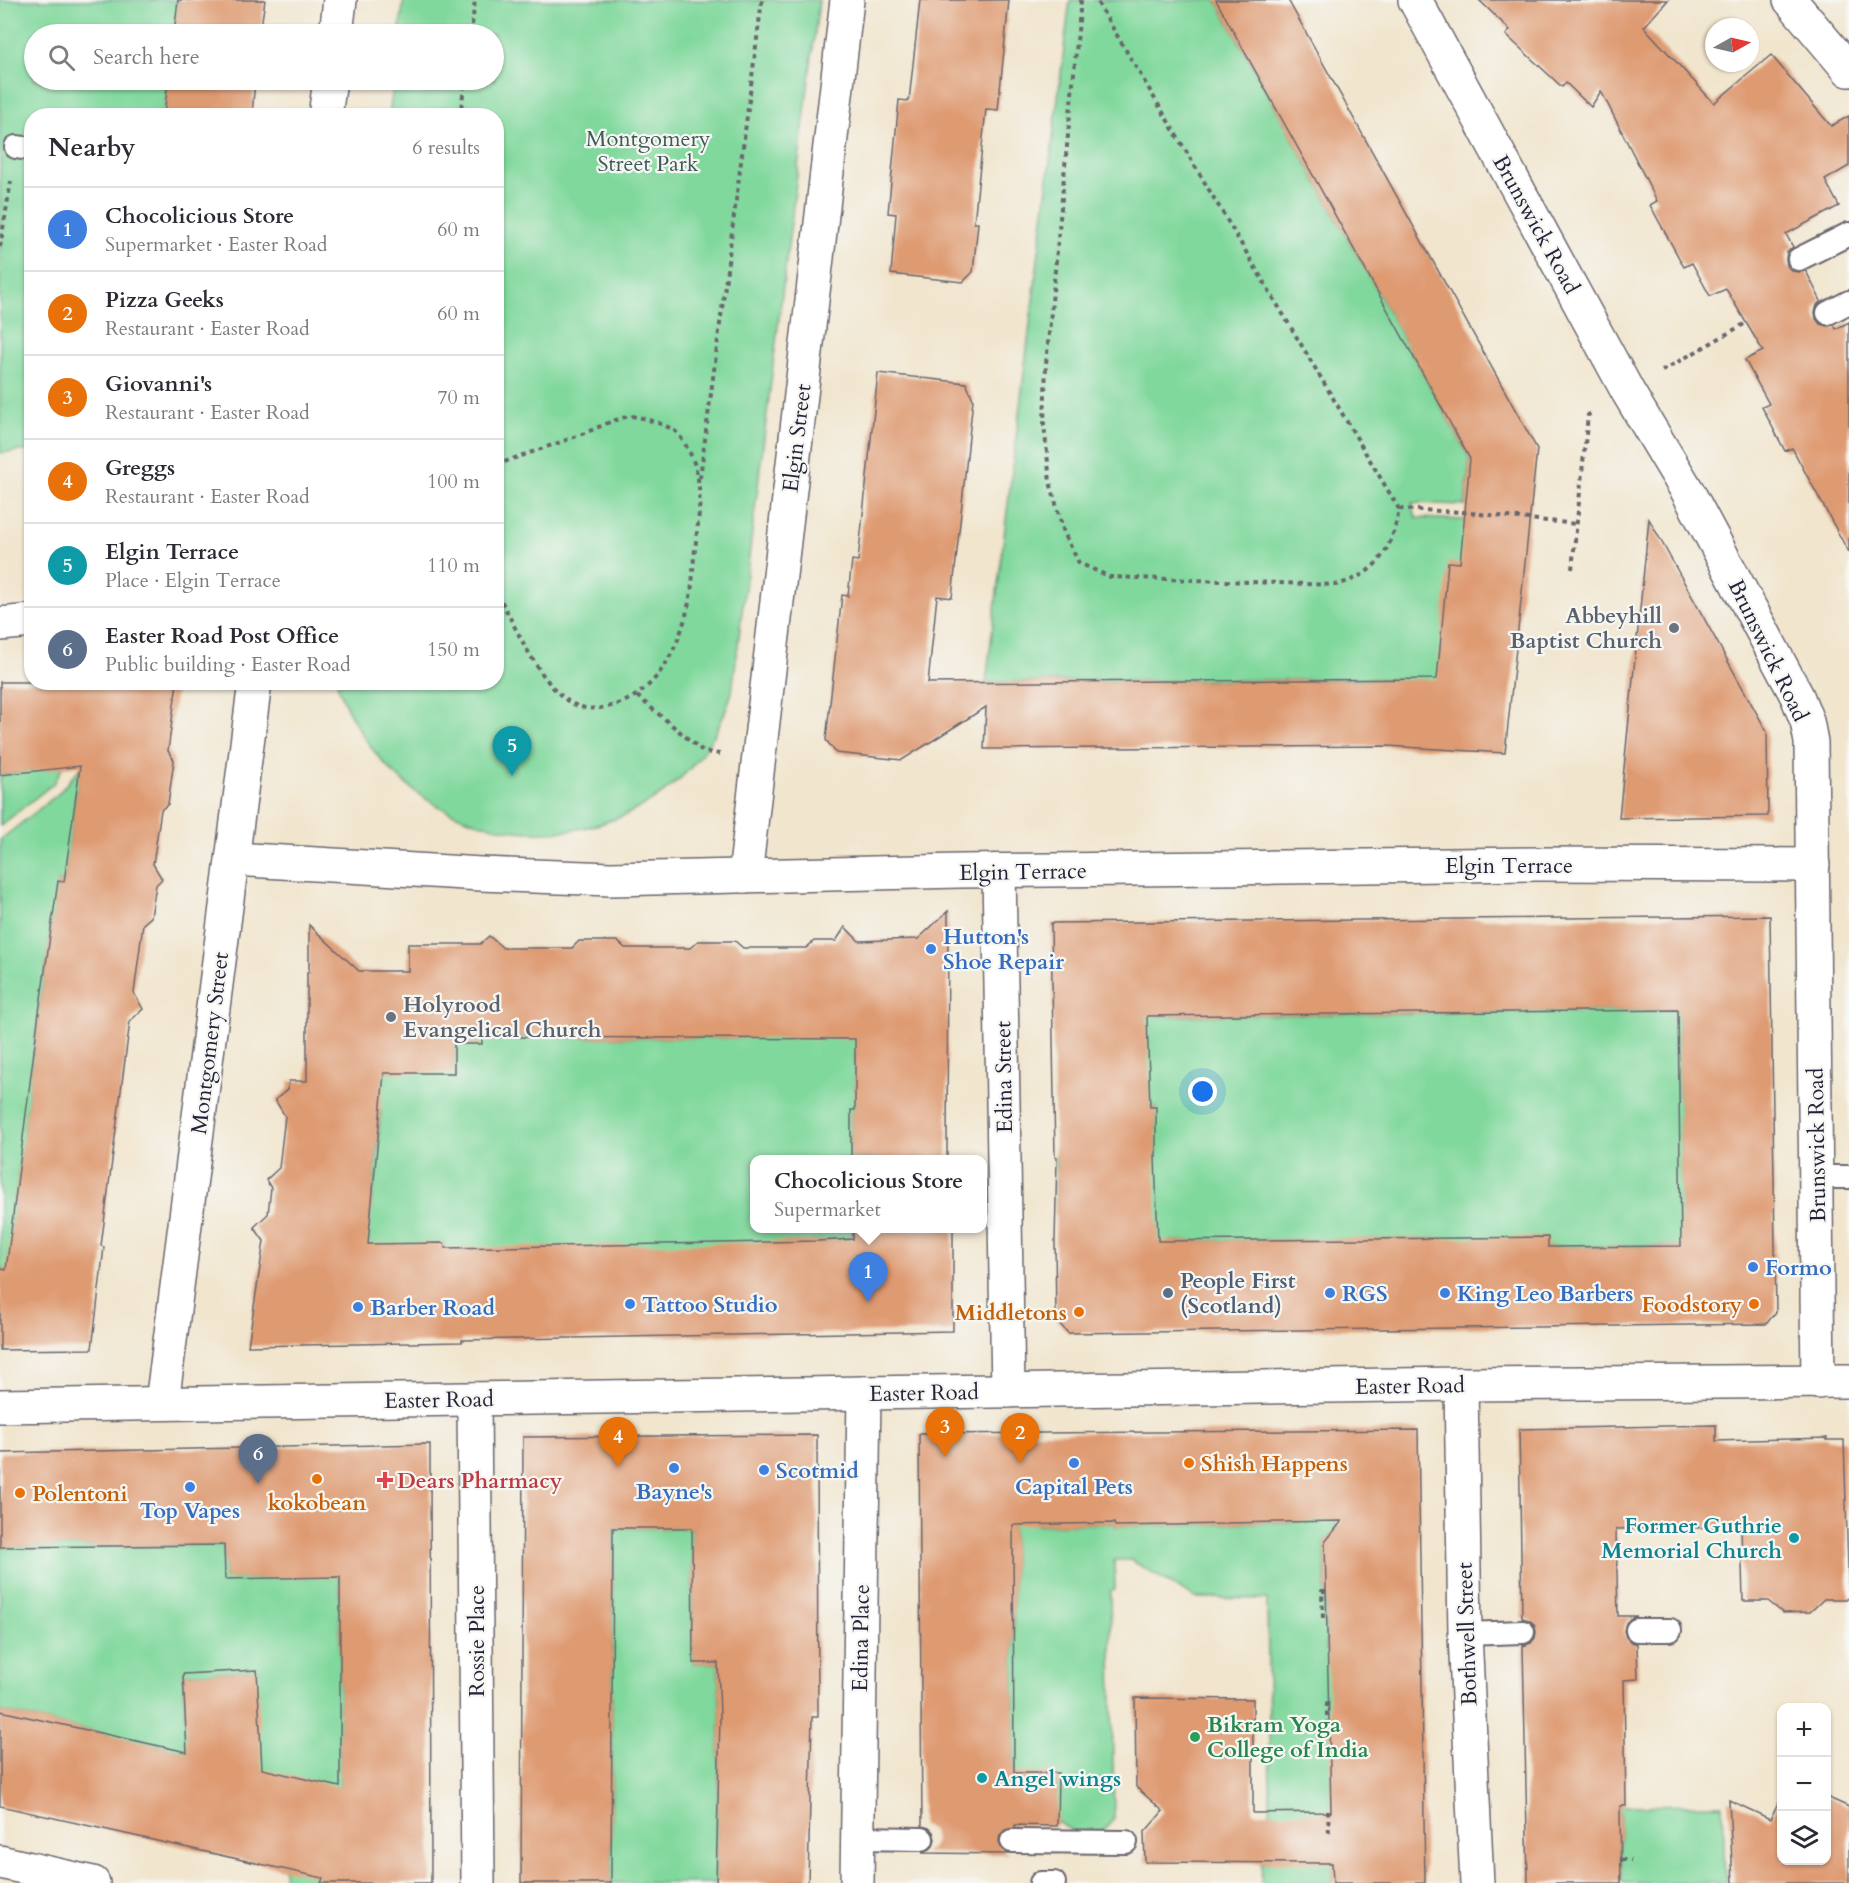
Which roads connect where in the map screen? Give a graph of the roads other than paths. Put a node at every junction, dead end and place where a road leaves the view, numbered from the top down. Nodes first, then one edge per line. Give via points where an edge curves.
1 (340, 0) edge
2 (847, 0) edge
3 (1415, 0) edge
4 (1790, 0) edge
5 (337, 24) edge
6 (1849, 70) edge
7 (329, 90) edge
8 (327, 108) edge
9 (1849, 234) edge
10 (1799, 259) dead end
11 (1849, 302) edge
12 (1828, 313) dead end
13 (24, 622) edge
14 (0, 624) edge
15 (254, 690) edge
16 (233, 859) junction
17 (1813, 865) junction
18 (999, 871) junction
19 (746, 876) junction
20 (1816, 1177) junction
21 (1849, 1177) edge
22 (1834, 1381) edge
23 (1461, 1384) junction
24 (1008, 1391) junction
25 (864, 1393) junction
26 (474, 1399) junction
27 (162, 1403) junction
28 (0, 1406) edge
29 (1637, 1630) dead end
30 (1670, 1630) dead end
31 (1523, 1632) dead end
32 (1465, 1634) junction
33 (857, 1839) junction
34 (922, 1839) dead end
35 (1012, 1841) dead end
36 (1126, 1842) dead end
37 (0, 1862) edge
38 (93, 1883) edge
39 (478, 1883) edge
40 (857, 1883) edge
41 (1041, 1883) edge
42 (1054, 1883) edge
43 (1477, 1883) edge

1 - 5 street
2 - 19 street, Elgin Street
3 - 17 street, Brunswick Road via 1797,696 1811,742
4 - 6 street
7 - 8 street
9 - 10 lane
11 - 12 lane
13 - 14 street
15 - 16 street, Montgomery Street
16 - 19 street, Elgin Terrace via 576,878
16 - 27 street, Montgomery Street
17 - 18 street, Elgin Terrace via 1539,864
17 - 20 street, Brunswick Road
18 - 19 street, Elgin Terrace
18 - 24 street, Edina Street
20 - 21 lane
20 - 22 street, Brunswick Road
22 - 23 street, Easter Road
23 - 24 street, Easter Road
23 - 32 street, Bothwell Street
24 - 25 street, Easter Road
25 - 26 street, Easter Road
25 - 33 street, Edina Place
26 - 27 street, Easter Road
26 - 39 street, Rossie Place
27 - 28 street, Easter Road
29 - 30 lane
31 - 32 lane
32 - 43 street, Bothwell Street
33 - 34 lane
33 - 40 street, Edina Place
35 - 36 lane
37 - 38 street
41 - 42 lane

